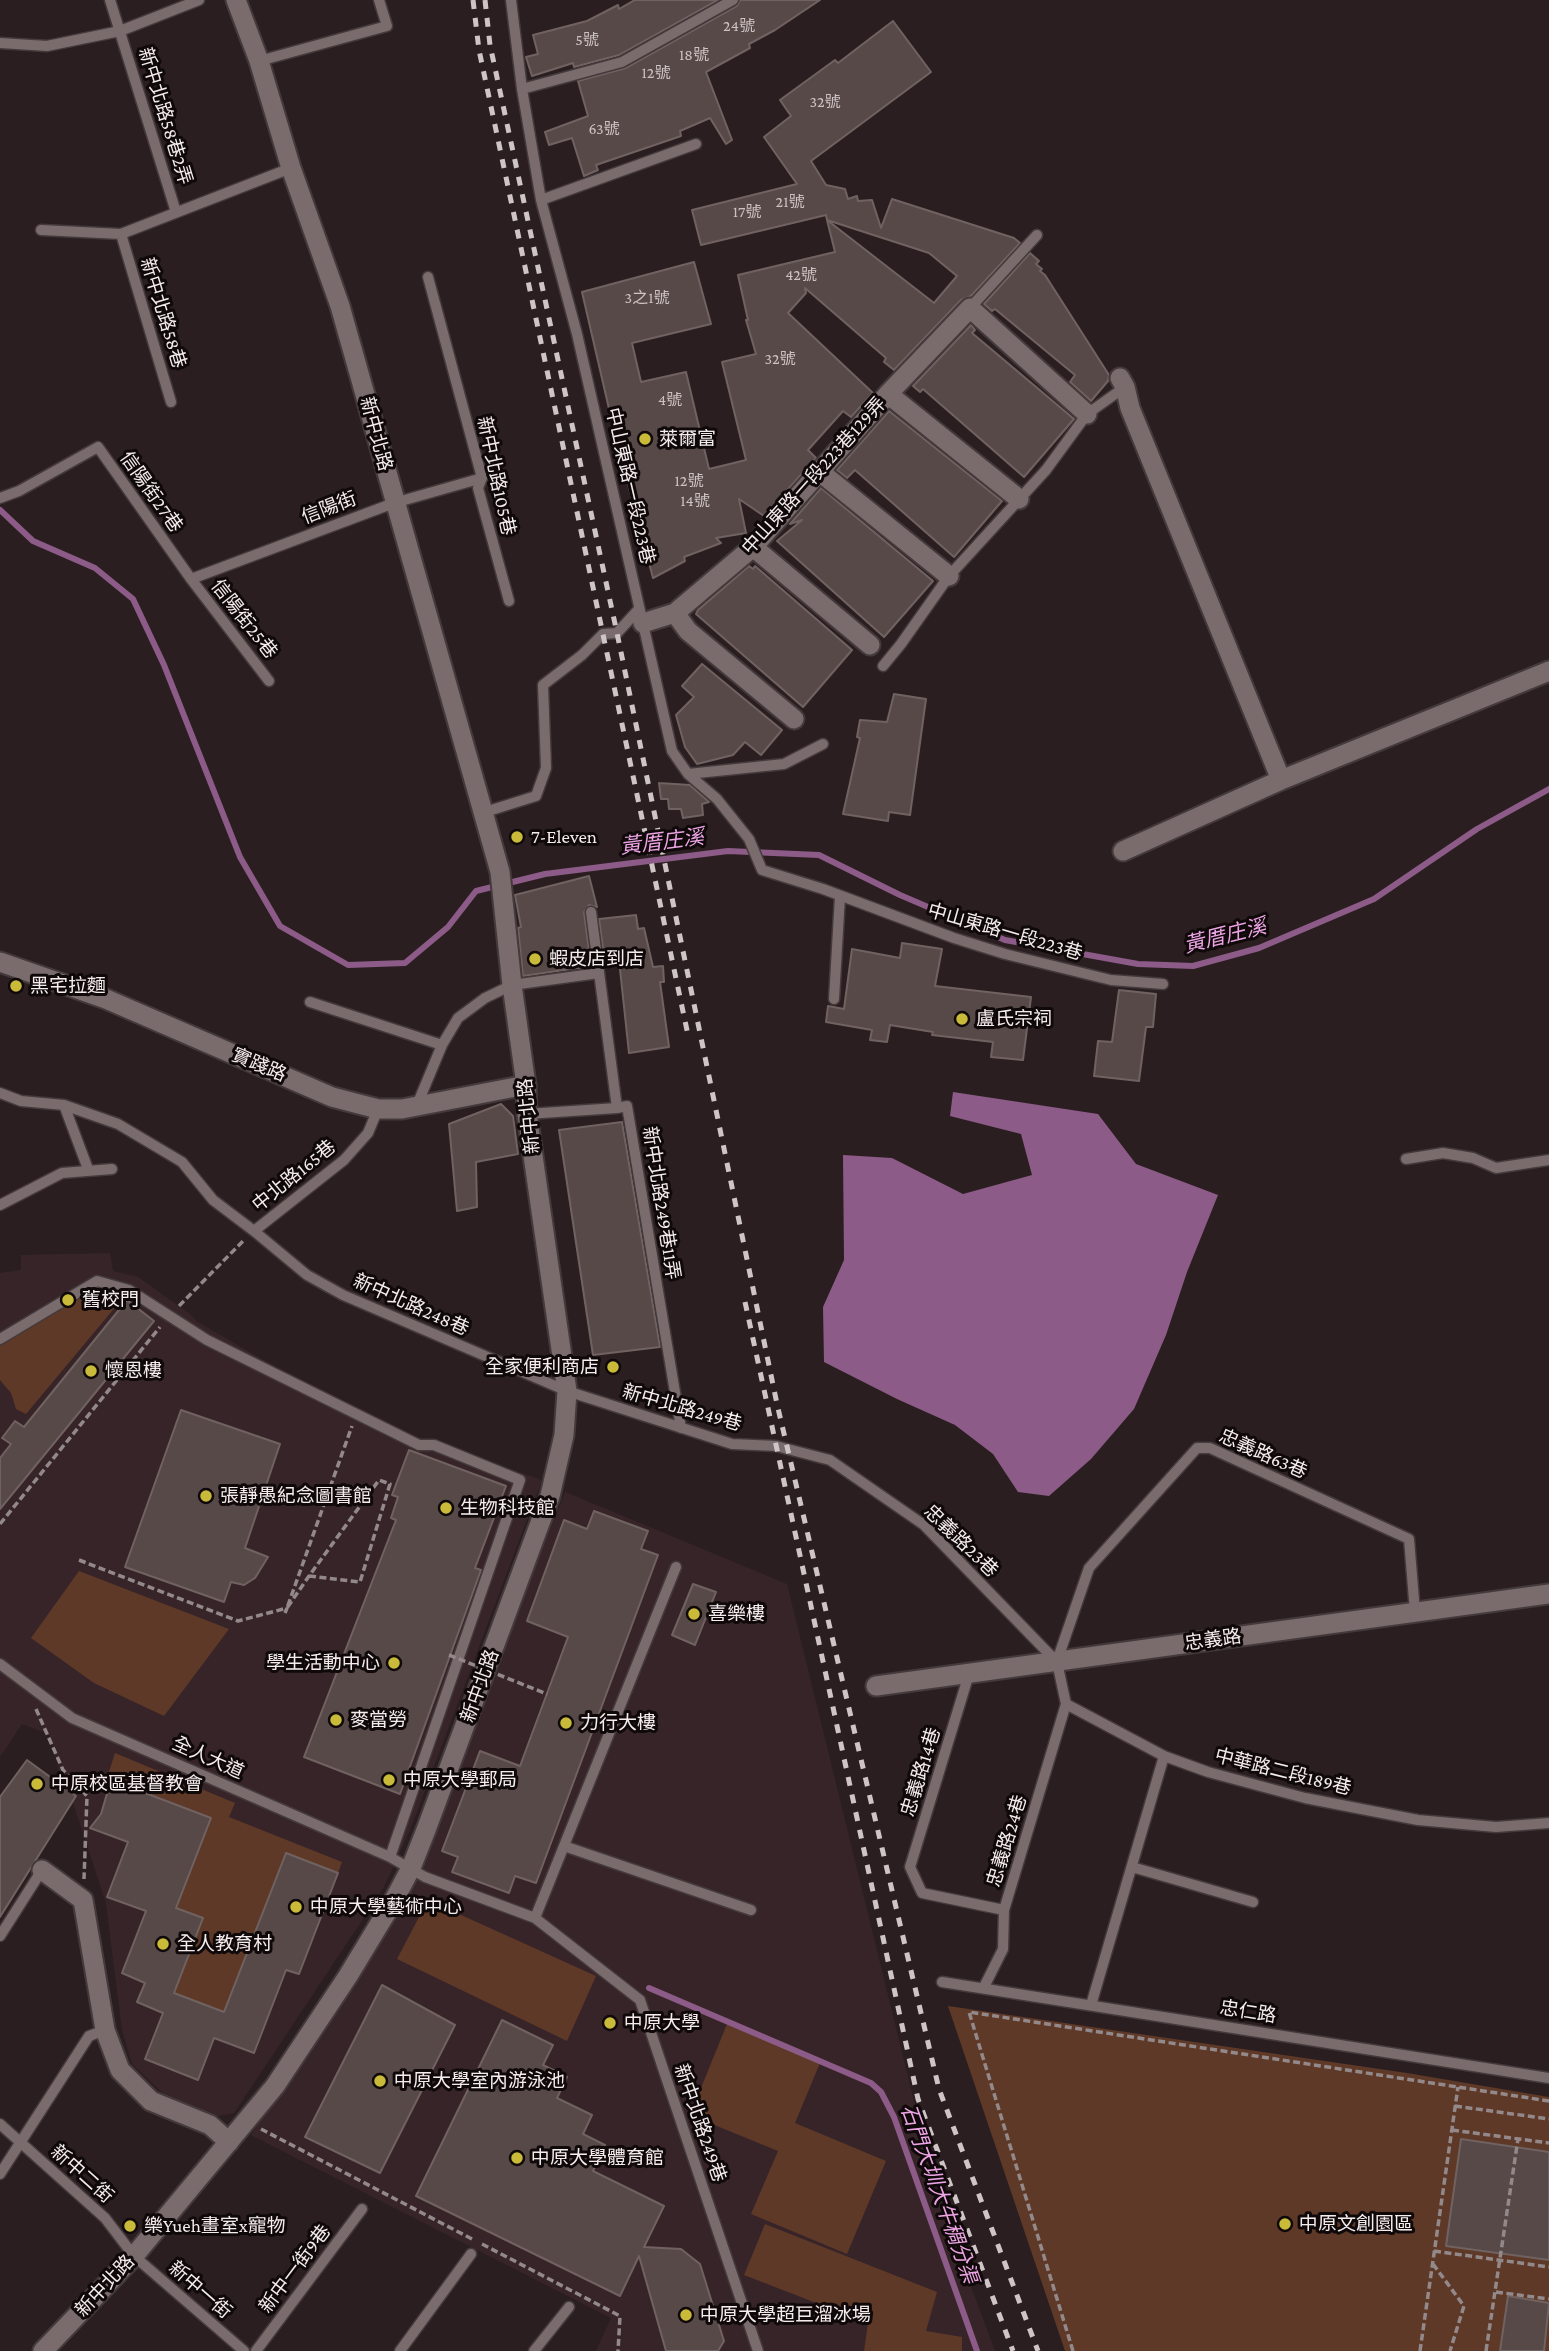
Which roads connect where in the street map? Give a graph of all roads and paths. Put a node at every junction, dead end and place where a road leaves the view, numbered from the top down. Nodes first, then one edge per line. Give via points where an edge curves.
1 (110, 0) edge
2 (199, 0) edge
3 (236, 0) edge
4 (379, 0) edge
5 (511, 0) edge
6 (733, 0) edge
7 (120, 31) junction
8 (0, 43) edge
9 (259, 61) junction
10 (522, 89) junction
11 (696, 144) dead end
12 (291, 168) junction
13 (541, 200) junction
14 (176, 212) junction
15 (41, 230) dead end
16 (121, 234) junction
17 (1037, 235) dead end
18 (428, 277) dead end
19 (970, 308) junction
20 (1122, 382) joint
21 (888, 394) junction
22 (171, 402) dead end
23 (1087, 414) junction
24 (820, 472) junction
25 (482, 478) junction
26 (0, 498) edge
27 (1020, 499) junction
28 (394, 503) junction
29 (753, 547) junction
30 (949, 576) junction
31 (191, 579) junction
32 (509, 601) dead end
33 (675, 613) junction
34 (641, 616) junction
35 (870, 645) dead end
36 (883, 666) dead end
37 (1549, 671) edge
38 (269, 681) dead end
39 (794, 719) dead end
40 (823, 744) dead end
41 (688, 774) junction
42 (1281, 780) junction
43 (485, 812) junction
44 (1123, 851) dead end
45 (840, 896) junction
46 (590, 912) dead end
47 (0, 962) edge
48 (599, 973) junction
49 (1164, 984) dead end
50 (512, 985) junction
51 (834, 999) dead end
52 (310, 1002) dead end
53 (442, 1045) junction
54 (526, 1085) junction
55 (0, 1093) edge
56 (64, 1105) junction
57 (416, 1107) junction
58 (617, 1108) junction
59 (378, 1109) junction
60 (527, 1114) junction
61 (1405, 1159) dead end
62 (1549, 1160) edge
63 (88, 1169) junction
64 (112, 1169) dead end
65 (0, 1205) edge
66 (254, 1231) junction
67 (170, 1315) junction
68 (0, 1339) edge
69 (567, 1391) junction
70 (356, 1414) junction
71 (681, 1428) junction
72 (789, 1450) joint
73 (0, 1524) edge
74 (79, 1560) dead end
75 (676, 1567) dead end
76 (309, 1576) junction
77 (1549, 1594) edge
78 (286, 1610) junction
79 (1415, 1612) junction
80 (449, 1655) dead end
81 (1056, 1662) junction
82 (0, 1664) edge
83 (969, 1673) junction
84 (24, 1681) junction
85 (876, 1686) dead end
86 (547, 1694) dead end
87 (1066, 1704) junction
88 (1164, 1756) junction
89 (1549, 1823) edge
90 (564, 1846) junction
91 (390, 1857) junction
92 (1132, 1867) junction
93 (411, 1868) junction
94 (43, 1870) joint
95 (83, 1900) junction
96 (1252, 1902) dead end
97 (751, 1910) dead end
98 (1004, 1910) junction
99 (535, 1918) junction
100 (0, 1936) edge
101 (942, 1982) dead end
102 (984, 1987) junction
103 (1091, 2005) junction
104 (104, 2030) junction
105 (1549, 2078) edge
106 (1458, 2087) junction
107 (1549, 2101) edge
108 (1455, 2106) junction
109 (1549, 2119) edge
110 (0, 2124) edge
111 (259, 2128) dead end
112 (1452, 2130) junction
113 (1518, 2139) junction
114 (21, 2142) junction
115 (229, 2142) junction
116 (1549, 2143) edge
117 (0, 2175) edge
118 (362, 2209) dead end
119 (1434, 2251) junction
120 (471, 2254) dead end
121 (134, 2256) junction
122 (1500, 2261) junction
123 (1432, 2264) junction
124 (1549, 2267) edge
125 (1495, 2292) junction
126 (1549, 2299) edge
127 (569, 2307) dead end
128 (43, 2351) edge
129 (244, 2351) edge
130 (256, 2351) edge
131 (400, 2351) edge
132 (534, 2351) edge
133 (618, 2351) edge
134 (758, 2351) edge
135 (1073, 2351) edge
136 (1420, 2351) edge
137 (1450, 2351) edge
138 (1486, 2351) edge

1 - 7 lane, 新中北路58巷2弄
2 - 7 lane
3 - 9 street, 新中北路
4 - 9 lane via 387,26
5 - 10 lane, 中山東路一段223巷
6 - 10 lane via 622,62
7 - 8 lane via 47,46
7 - 14 lane, 新中北路58巷2弄
9 - 12 street, 新中北路
10 - 13 lane, 中山東路一段223巷
11 - 13 lane
12 - 14 lane
12 - 28 street, 新中北路 via 340,306
13 - 34 lane, 中山東路一段223巷 via 577,334
14 - 16 lane
15 - 16 lane
16 - 22 lane, 新中北路58巷
17 - 19 lane
18 - 25 lane, 新中北路105巷
19 - 21 street, 中山東路一段223巷129弄
19 - 23 street
20 - 23 lane
20 - 42 street
21 - 24 street, 中山東路一段223巷129弄
21 - 27 street
23 - 27 lane
24 - 29 street, 中山東路一段223巷129弄
24 - 30 street
25 - 28 lane, 信陽街
25 - 32 lane, 新中北路105巷 via 478,488
26 - 31 lane, 信陽街27巷 via 98,447
27 - 30 lane
28 - 31 lane, 信陽街
28 - 43 street, 新中北路
29 - 33 street, 中山東路一段223巷129弄
29 - 35 street
30 - 36 lane
31 - 38 lane, 信陽街25巷
33 - 34 street, 中山東路一段223巷129弄
33 - 39 street via 688,631
34 - 41 lane, 中山東路一段223巷 via 672,751
34 - 43 lane via 617,633 603,634 543,685 546,768 536,796
37 - 42 street
40 - 41 lane via 784,764
41 - 45 lane, 中山東路一段223巷 via 717,799 749,839 762,870
42 - 44 street
43 - 50 street, 新中北路 via 500,872
45 - 49 lane, 中山東路一段223巷 via 1005,954 1111,980
45 - 51 lane
46 - 48 lane, 新中北路249巷11弄
47 - 59 street, 實踐路 via 106,999 332,1097
48 - 50 lane
48 - 58 lane, 新中北路249巷11弄
50 - 53 lane via 458,1018
50 - 54 street, 新中北路
52 - 53 lane
53 - 57 lane
54 - 57 street, 實踐路
54 - 60 street, 新中北路
55 - 56 lane, 中北路165巷 via 21,1101
56 - 63 lane
56 - 66 lane, 中北路165巷 via 118,1124 182,1162 213,1200
57 - 59 street, 實踐路
58 - 60 lane
58 - 71 lane, 新中北路249巷11弄 via 628,1106
59 - 66 lane, 中北路165巷 via 368,1133 344,1160
60 - 69 street, 新中北路
61 - 62 lane via 1443,1153 1496,1168
63 - 64 lane
63 - 65 lane via 62,1172
66 - 67 path
66 - 69 lane, 新中北路248巷 via 307,1275 343,1294
67 - 68 lane via 130,1290 97,1281
67 - 70 lane via 207,1340
67 - 73 path
69 - 71 lane, 新中北路249巷
69 - 93 street, 新中北路 via 554,1486
70 - 78 path
70 - 91 lane via 419,1445 434,1445 520,1480
71 - 72 lane, 新中北路249巷 via 732,1444
72 - 81 lane, 忠義路23巷 via 830,1460 924,1525
74 - 78 path via 238,1621
75 - 90 lane
76 - 76 path via 379,1480 390,1484 360,1582
76 - 78 path
77 - 79 street, 忠義路
79 - 81 street, 忠義路
79 - 81 lane, 忠義路63巷 via 1409,1539 1210,1448 1197,1448 1089,1568
80 - 86 path, bridge
81 - 83 street, 忠義路
81 - 87 lane
82 - 84 lane, 全人大道
83 - 85 street, 忠義路
83 - 98 lane, 忠義路14巷 via 910,1867 922,1893
84 - 91 lane, 全人大道 via 72,1718
84 - 95 path via 64,1770 87,1796
87 - 88 lane, 中華路二段189巷
87 - 98 lane, 忠義路24巷
88 - 89 lane, 中華路二段189巷 via 1305,1798 1418,1820 1496,1827
88 - 92 lane
90 - 97 lane
90 - 99 lane
91 - 93 lane, 全人大道
92 - 96 lane
92 - 103 lane
93 - 99 lane, 新中北路249巷
93 - 115 street, 新中北路 via 275,2087
94 - 95 street
94 - 100 lane
95 - 104 street
98 - 102 lane, 忠義路24巷 via 1003,1950
99 - 134 lane, 新中北路249巷 via 640,2000
101 - 102 lane, 忠仁路
102 - 103 lane, 忠仁路
103 - 105 lane, 忠仁路
104 - 114 lane via 89,2036
104 - 115 street via 120,2070 150,2101 209,2125
106 - 107 path
106 - 108 path
106 - 135 path via 969,2012
108 - 109 path
108 - 112 path
110 - 114 lane, 新中二街
111 - 133 path via 620,2316
112 - 113 path
112 - 119 path
113 - 116 path
113 - 122 path
114 - 117 lane
114 - 121 lane, 新中二街 via 105,2218
115 - 121 street, 新中北路
118 - 130 lane, 新中一街9巷
119 - 122 path
119 - 123 path
120 - 131 lane
121 - 128 street, 新中北路
121 - 129 lane, 新中一街
122 - 124 path
122 - 125 path
123 - 136 path
123 - 137 path via 1464,2306
125 - 126 path
125 - 138 path
127 - 132 lane

